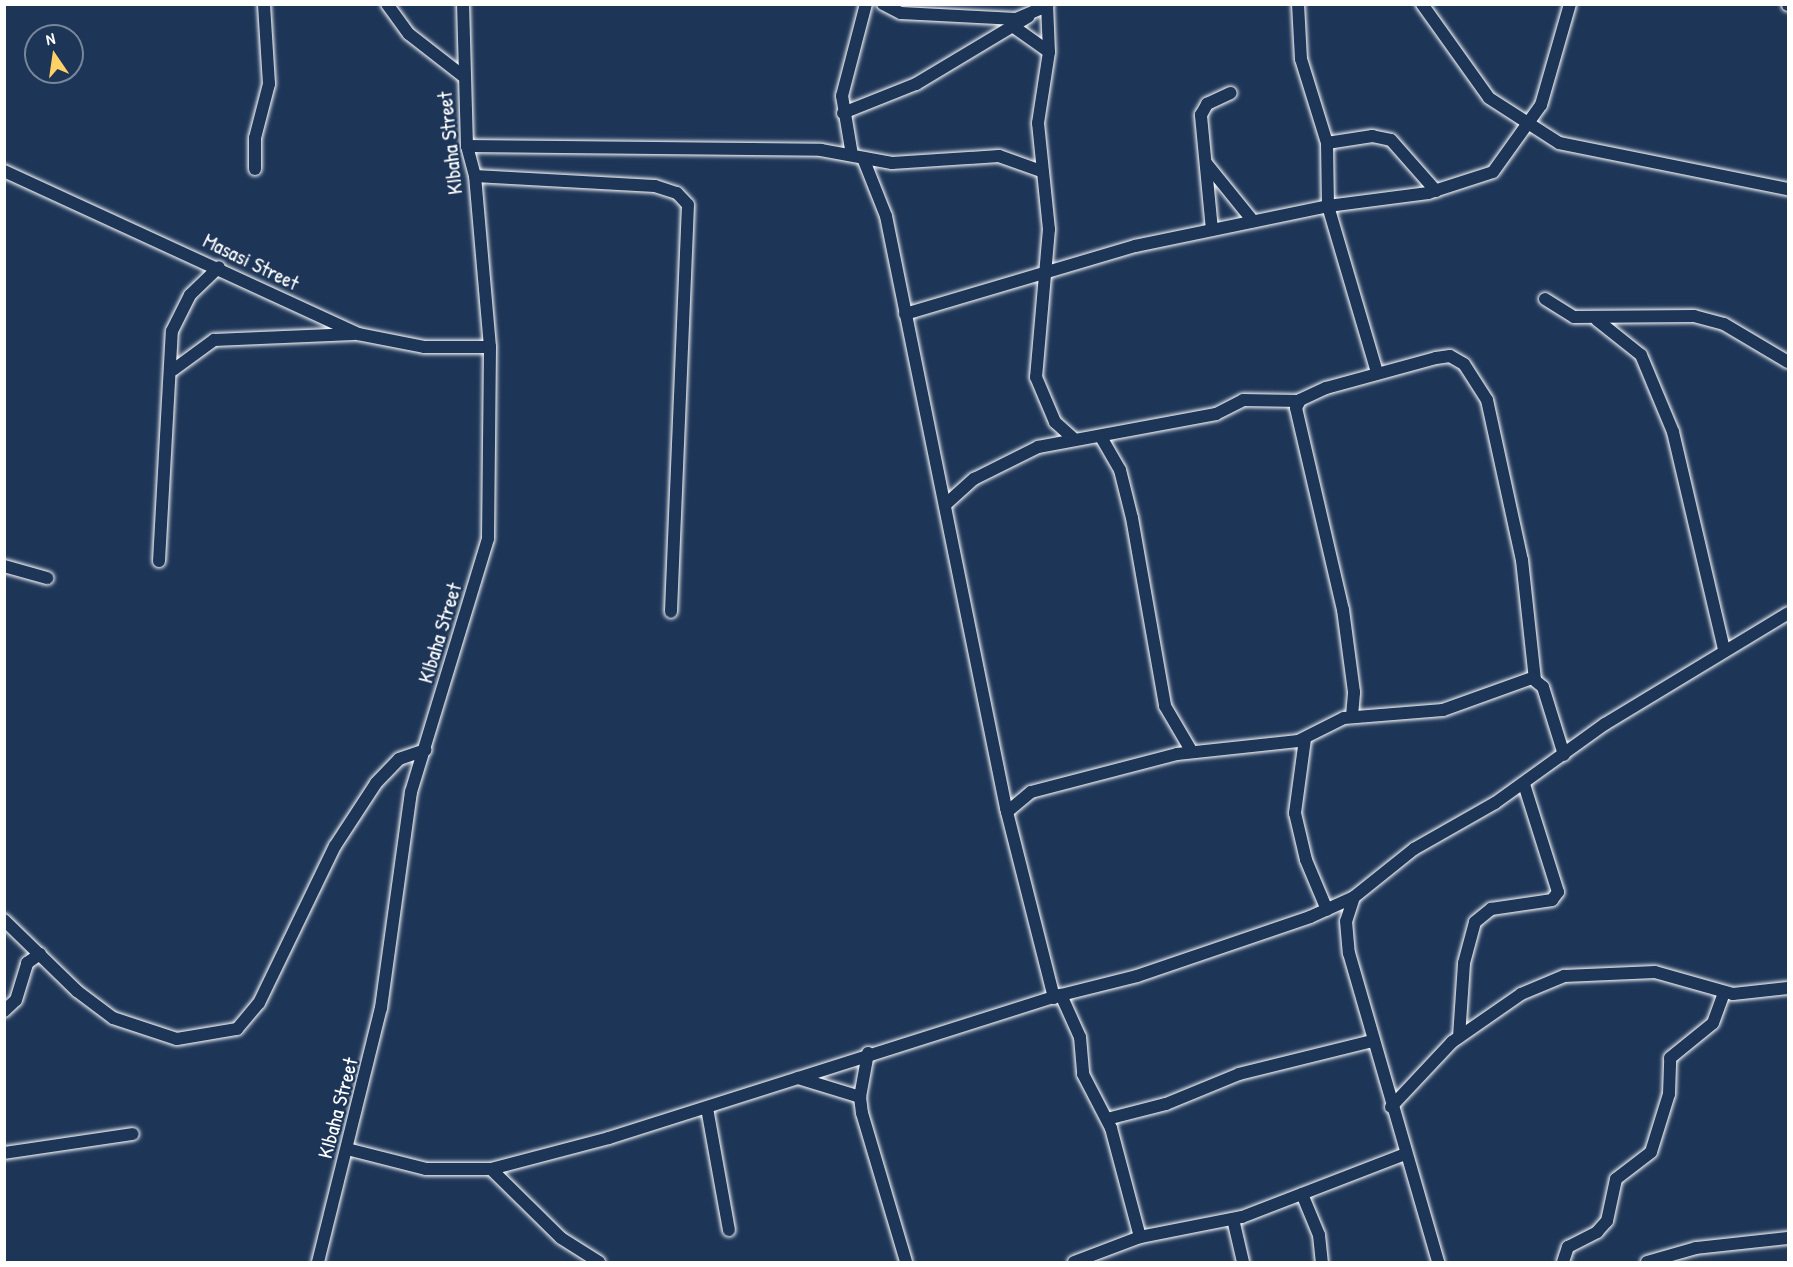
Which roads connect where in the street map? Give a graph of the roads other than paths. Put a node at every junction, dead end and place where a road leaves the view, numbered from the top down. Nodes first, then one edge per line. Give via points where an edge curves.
1 (264, 4) edge
2 (387, 4) edge
3 (463, 4) edge
4 (866, 4) edge
5 (883, 4) edge
6 (1298, 4) edge
7 (1422, 4) edge
8 (1570, 4) edge
9 (1047, 5) edge
10 (1028, 17) junction
11 (1014, 27) junction
12 (1048, 52) junction
13 (463, 76) junction
14 (1231, 93) dead end
15 (843, 113) junction
16 (1531, 125) junction
17 (1327, 143) junction
18 (467, 146) junction
19 (857, 157) junction
20 (1205, 162) junction
21 (255, 169) dead end
22 (4, 171) edge
23 (1041, 171) junction
24 (475, 176) junction
25 (1788, 189) edge
26 (1436, 191) junction
27 (1328, 206) junction
28 (1253, 221) junction
29 (1212, 230) junction
30 (219, 267) junction
31 (1046, 269) junction
32 (1545, 299) dead end
33 (905, 314) junction
34 (1597, 320) junction
35 (358, 334) junction
36 (490, 347) junction
37 (1788, 362) edge
38 (173, 370) junction
39 (1377, 373) junction
40 (1299, 401) junction
41 (1101, 437) junction
42 (1074, 439) junction
43 (946, 504) junction
44 (159, 561) dead end
45 (4, 566) edge
46 (47, 578) dead end
47 (671, 612) dead end
48 (1788, 613) edge
49 (1724, 650) junction
50 (1535, 679) junction
51 (1352, 716) junction
52 (1305, 739) junction
53 (425, 750) junction
54 (1192, 752) junction
55 (1564, 755) junction
56 (1524, 784) junction
57 (1007, 812) junction
58 (1353, 897) junction
59 (1327, 910) junction
60 (4, 920) edge
61 (40, 954) junction
62 (1788, 988) edge
63 (1724, 992) junction
64 (1058, 996) junction
65 (4, 1011) edge
66 (1458, 1037) junction
67 (1372, 1041) junction
68 (868, 1053) junction
69 (794, 1077) junction
70 (860, 1097) junction
71 (1391, 1107) junction
72 (707, 1108) junction
73 (1107, 1119) junction
74 (133, 1134) dead end
75 (347, 1149) junction
76 (4, 1153) edge
77 (1405, 1154) junction
78 (491, 1169) junction
79 (1302, 1194) junction
80 (1233, 1219) junction
81 (729, 1230) dead end
82 (1140, 1237) junction
83 (1788, 1239) edge
84 (318, 1263) edge
85 (599, 1263) edge
86 (906, 1263) edge
87 (1074, 1263) edge
88 (1243, 1263) edge
89 (1322, 1263) edge
90 (1438, 1263) edge
91 (1563, 1263) edge
92 (1647, 1263) edge

1 - 21 street via 269,84 255,138
2 - 13 street via 409,34
3 - 13 street, KIbaha Street
4 - 15 street via 844,76
5 - 10 street via 908,14
6 - 17 street via 1301,58
7 - 16 street via 1484,92
8 - 16 street
9 - 10 street
9 - 12 street
10 - 11 street
11 - 12 street
11 - 15 street via 916,84
12 - 23 street via 1038,113
13 - 18 street, KIbaha Street
14 - 20 street via 1202,109
15 - 19 street
16 - 25 street via 1559,143 1606,156
16 - 26 street via 1496,171
17 - 26 street via 1372,136 1391,140
17 - 27 street
18 - 19 street
18 - 24 street, KIbaha Street
19 - 23 street via 908,164 999,156
19 - 33 street via 886,216
20 - 28 street
20 - 29 street
22 - 30 street, Masasi Street
23 - 31 street via 1049,229
24 - 36 street, KIbaha Street
24 - 47 street via 655,186 677,193 688,205
26 - 27 street
27 - 28 street
27 - 39 street
28 - 29 street
29 - 31 street
30 - 35 street, Masasi Street
30 - 38 street via 178,316 172,337
31 - 33 street
31 - 42 street via 1036,377 1055,422
32 - 34 street via 1558,312
33 - 43 street
34 - 37 street via 1694,316 1724,324
34 - 49 street via 1641,356 1673,432
35 - 36 street, Masasi Street via 424,347
35 - 38 street via 214,340
36 - 53 street, KIbaha Street via 488,539
38 - 44 street via 163,444
39 - 40 street
39 - 50 street via 1450,356 1480,384 1519,544
40 - 41 street via 1243,400 1216,414
40 - 51 street via 1296,423 1343,610 1354,692
41 - 42 street
41 - 54 street via 1120,470 1132,518 1165,706
42 - 43 street via 1015,457 974,479
43 - 57 street
45 - 46 street
48 - 49 street
49 - 55 street
50 - 51 street via 1495,688 1443,710 1395,717
50 - 55 street via 1547,697
51 - 52 street
52 - 54 street
52 - 59 street via 1294,813 1306,860
53 - 61 street via 399,759 376,783 335,846 259,1003 237,1029 194,1039 147,1032 92,1004
53 - 75 street, KIbaha Street via 400,853 381,1008
54 - 57 street via 1031,792
55 - 56 street
56 - 58 street via 1414,849
56 - 66 street via 1558,892 1552,900 1491,909 1475,922 1464,963
57 - 64 street
58 - 59 street
58 - 67 street via 1346,938
59 - 64 street via 1137,976
60 - 61 street
61 - 65 street via 27,963 16,1000
62 - 63 street via 1759,994
63 - 66 street via 1671,974 1586,971 1521,994
63 - 91 street via 1713,1023 1670,1058 1666,1110 1651,1152 1616,1179 1607,1221 1597,1233 1568,1247
64 - 68 street
64 - 73 street via 1080,1037 1083,1074
66 - 71 street via 1414,1077
67 - 71 street
67 - 73 street via 1239,1074 1166,1104
68 - 69 street
68 - 70 street
69 - 70 street
69 - 72 street
70 - 86 street
71 - 77 street
72 - 78 street
72 - 81 street
73 - 82 street
74 - 76 street
75 - 78 street via 381,1162 426,1169
75 - 84 street, KIbaha Street
77 - 79 street
77 - 90 street
78 - 85 street via 561,1238
79 - 80 street
79 - 89 street via 1319,1235
80 - 82 street
80 - 88 street
82 - 87 street
83 - 92 street via 1696,1248

